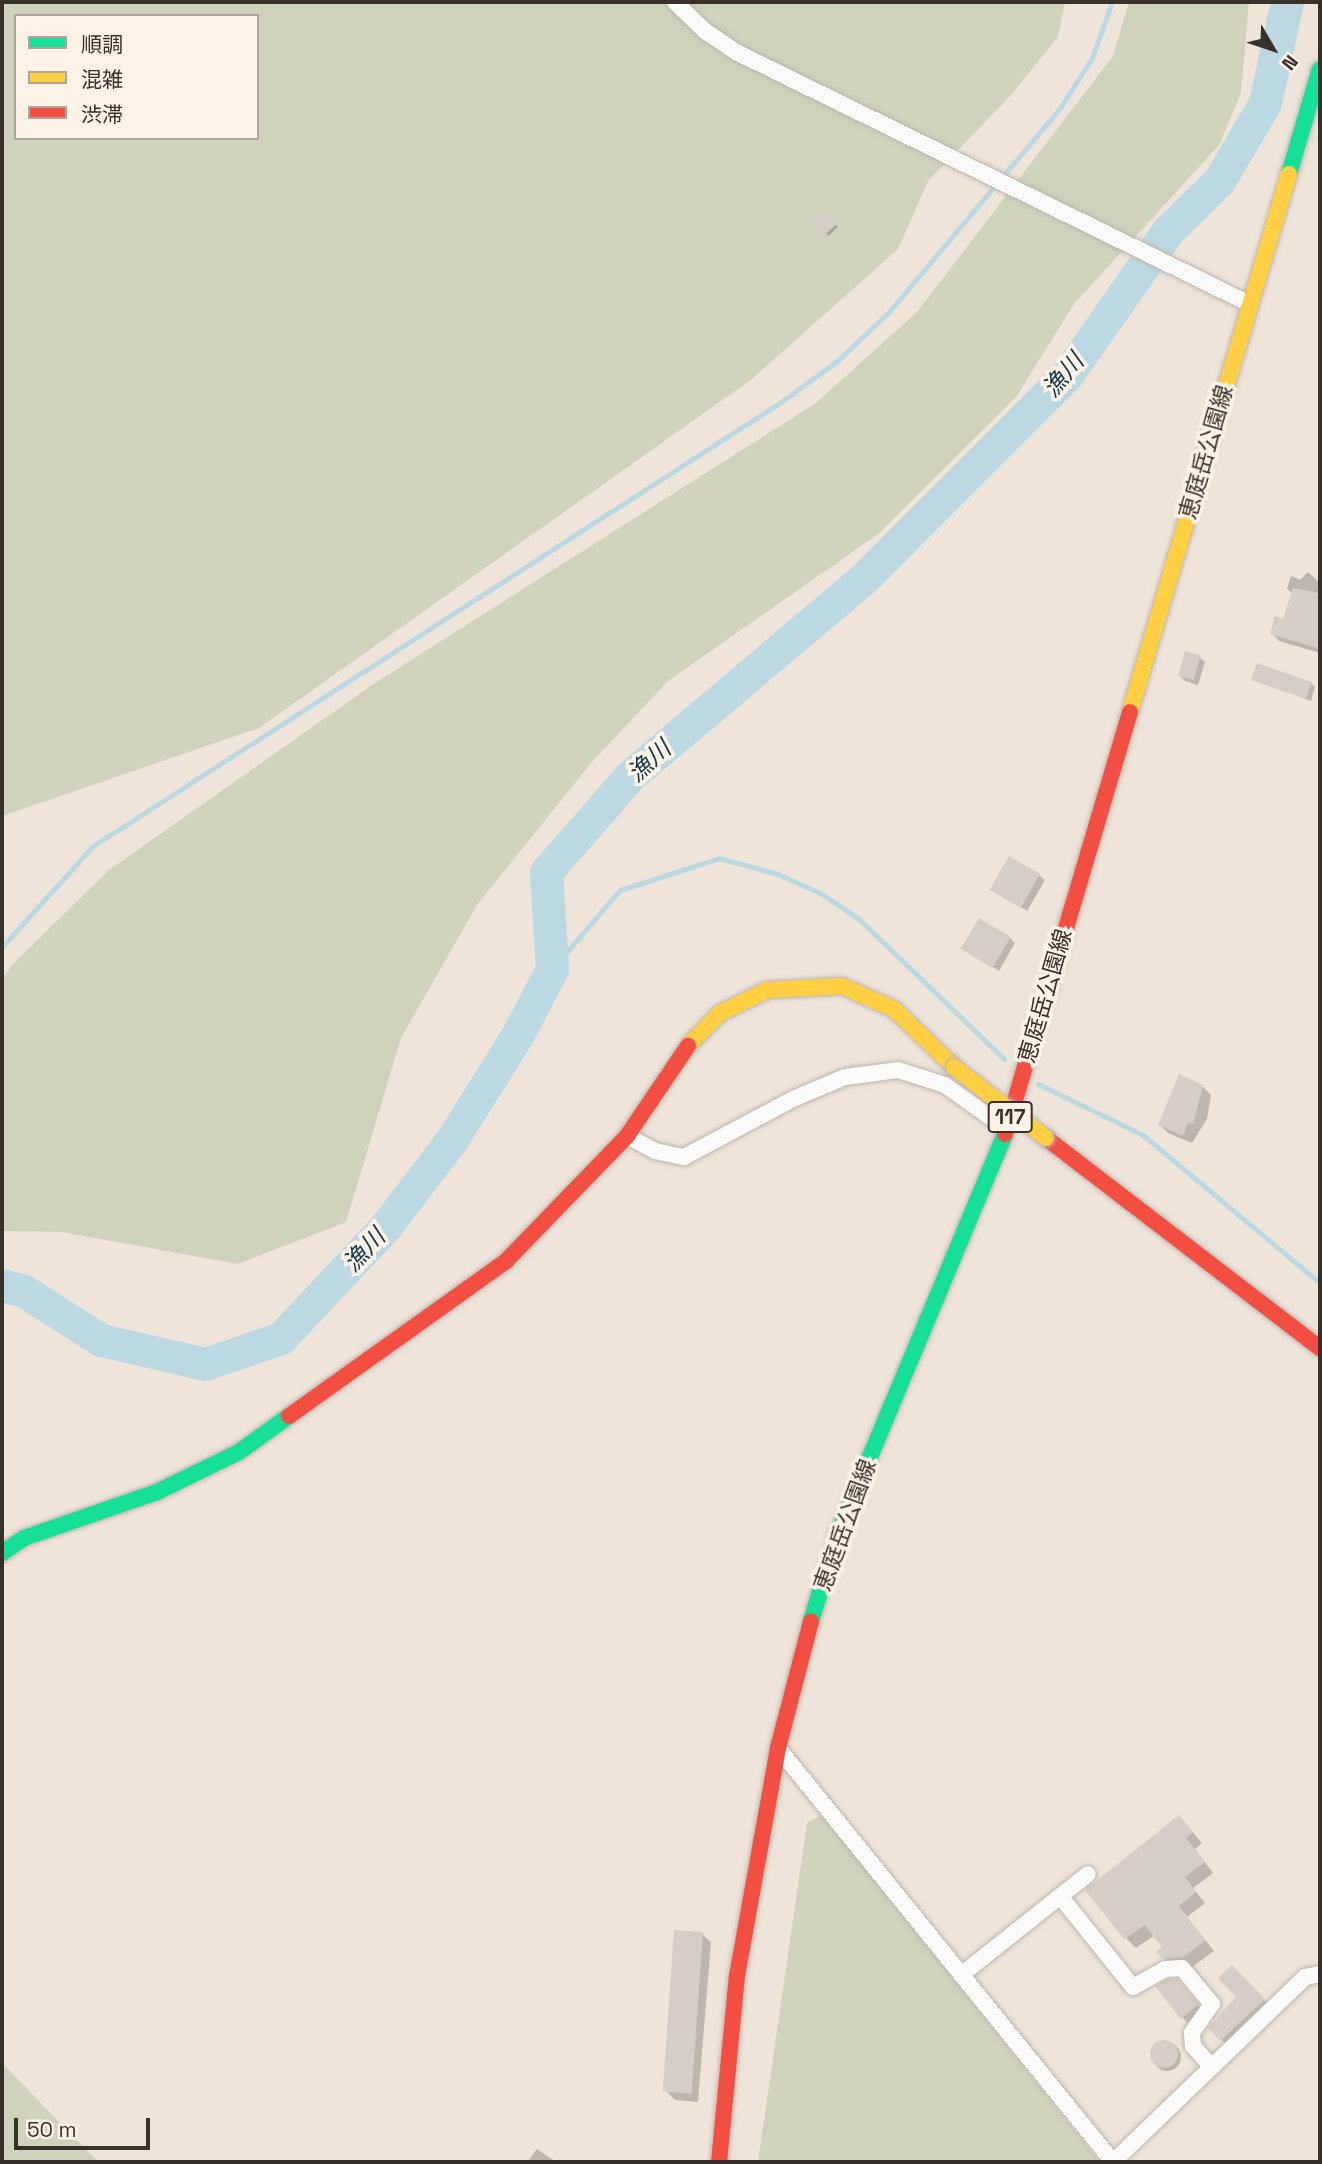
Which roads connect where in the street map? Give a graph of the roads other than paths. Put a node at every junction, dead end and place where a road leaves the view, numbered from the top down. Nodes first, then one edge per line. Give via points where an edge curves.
1 (675, 2) edge
2 (1320, 69) edge
3 (1250, 304) junction
4 (1007, 1129) junction
5 (627, 1136) junction
6 (1320, 1348) edge
7 (2, 1553) edge
8 (778, 1748) junction
9 (1088, 1874) dead end
10 (1060, 1896) junction
11 (1320, 1974) edge
12 (961, 1975) junction
13 (1212, 2067) junction
14 (719, 2162) edge

1 - 3 street via 705,31 738,53
2 - 3 main road, 恵庭岳公園線 / 117
3 - 4 main road, 恵庭岳公園線 / 117
4 - 5 street via 945,1085 898,1070 845,1077 684,1157 655,1151
4 - 8 main road, 恵庭岳公園線 / 117 via 839,1531
5 - 6 main road, bridge via 676,1058 720,1013 767,990 842,986 894,1009 954,1067
5 - 7 main road via 506,1261 239,1452 157,1492 24,1538
8 - 12 street
8 - 14 main road, 恵庭岳公園線 / 117 via 737,1976
9 - 10 street
10 - 12 street
10 - 13 street via 1133,1987 1165,1969 1182,1968 1212,2004 1192,2033 1194,2046
11 - 13 street via 1305,1977
12 - 13 street via 1113,2162

